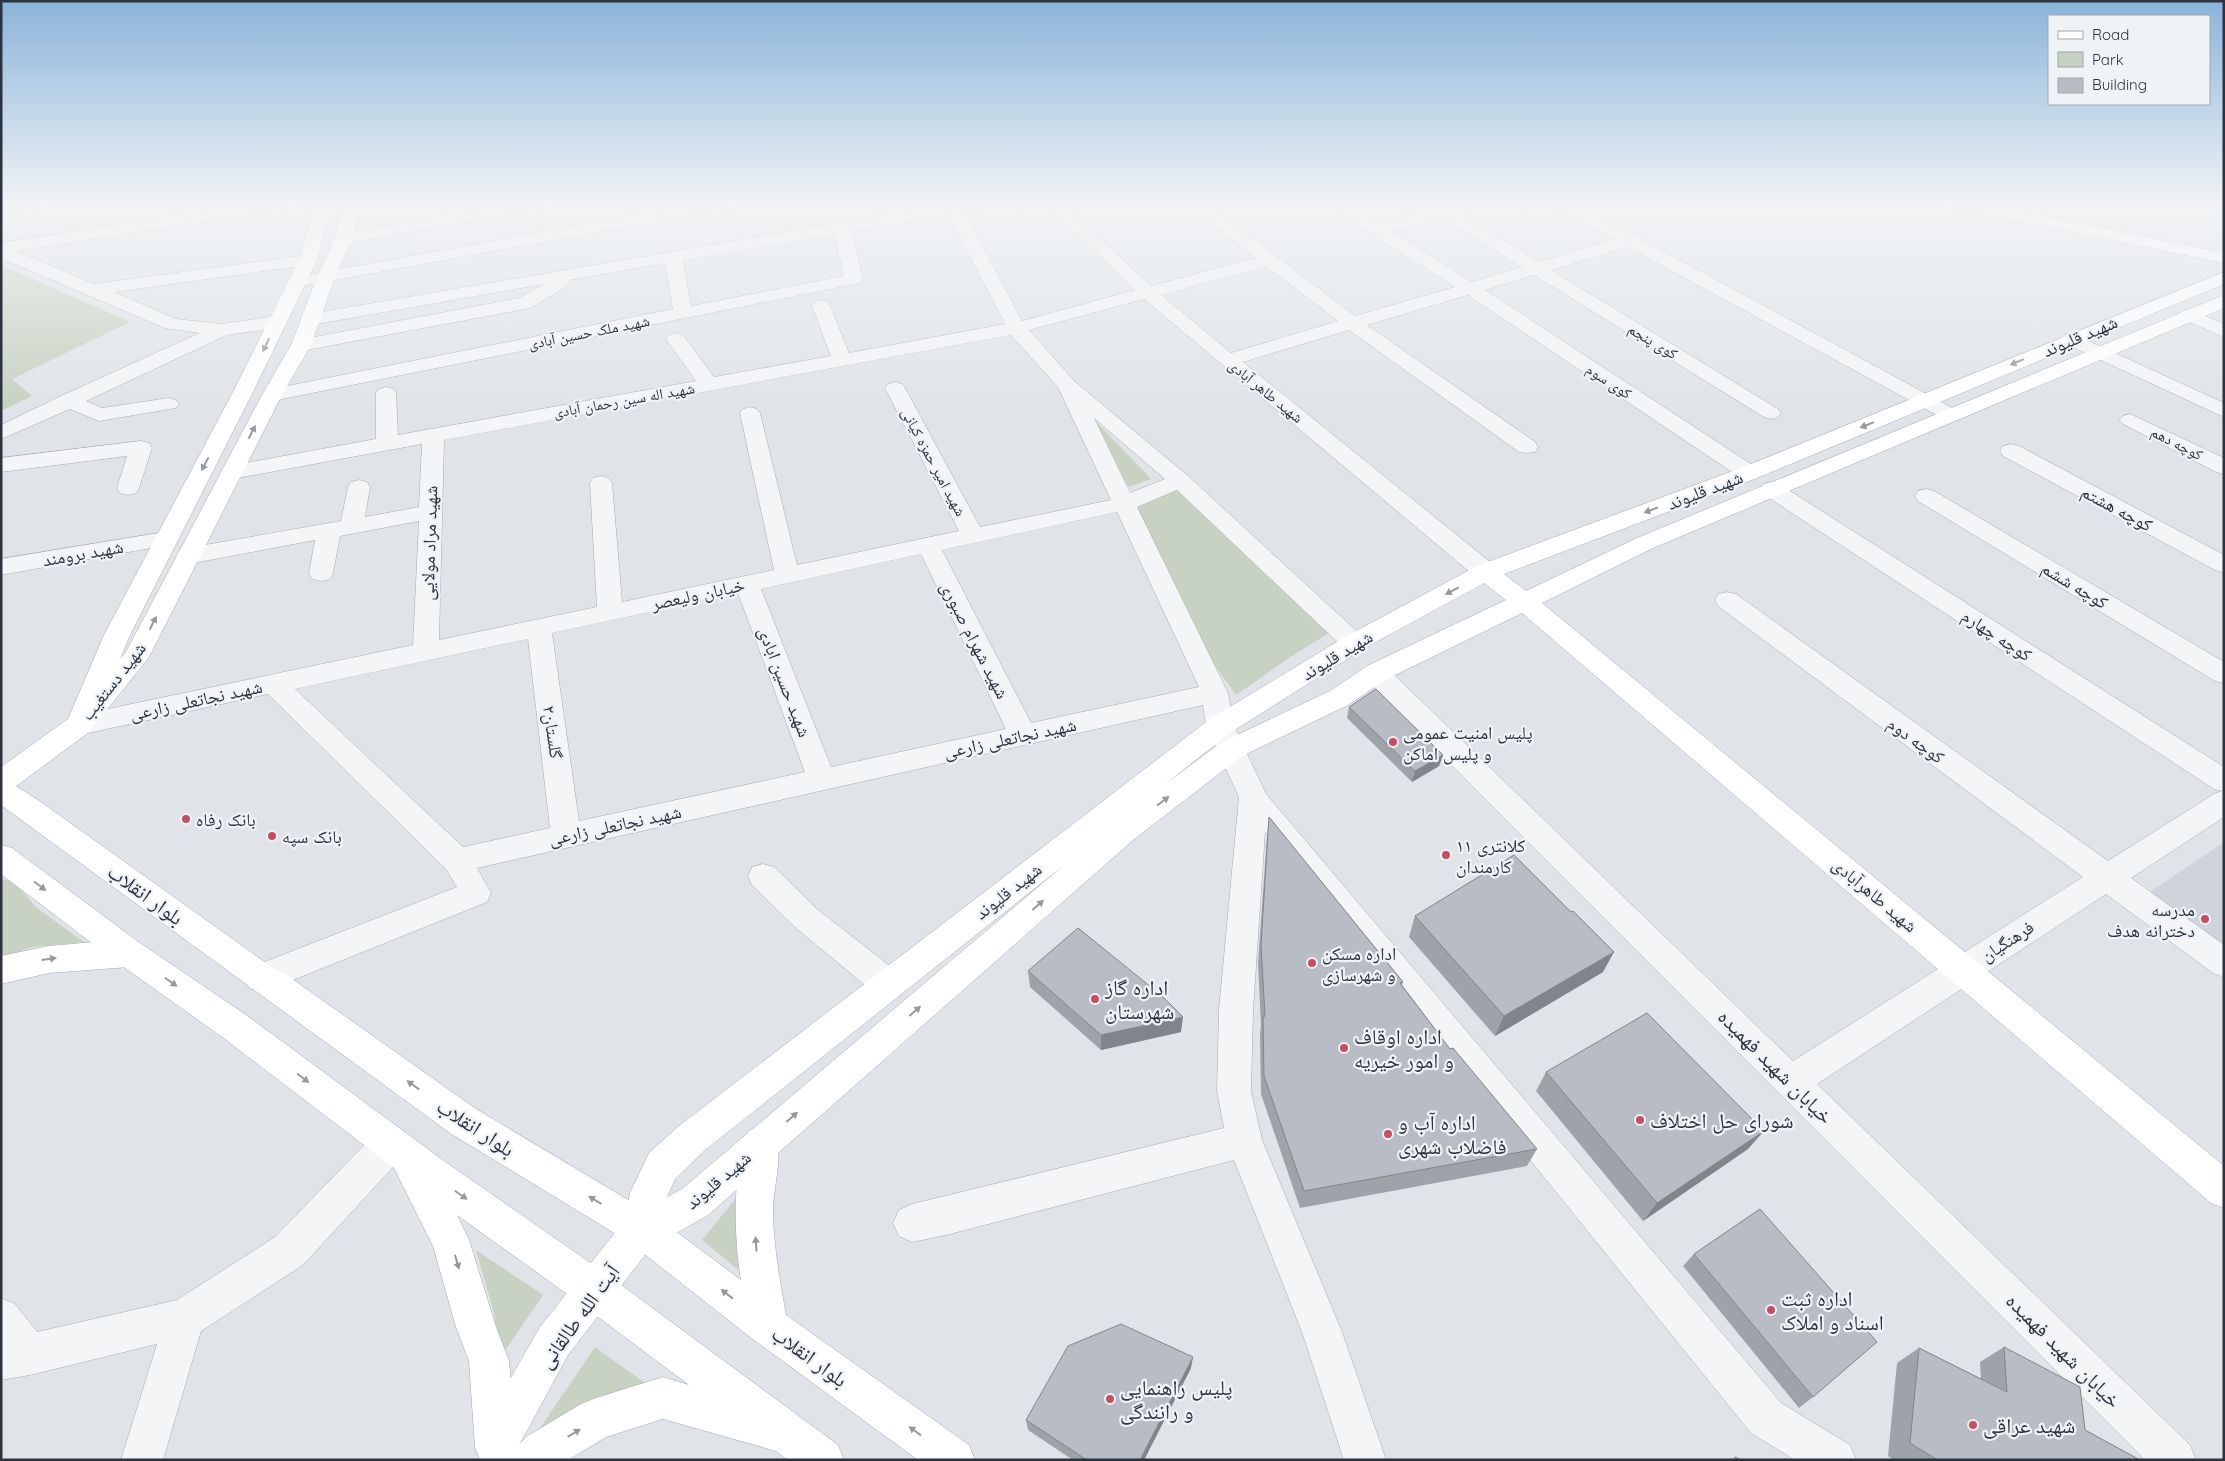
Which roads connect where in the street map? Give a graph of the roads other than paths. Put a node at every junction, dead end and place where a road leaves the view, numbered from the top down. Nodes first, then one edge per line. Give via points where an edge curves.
1 (49, 271) edge
2 (228, 271) edge
3 (302, 271) edge
4 (314, 271) edge
5 (329, 271) edge
6 (588, 271) edge
7 (676, 271) edge
8 (852, 271) edge
9 (987, 271) edge
10 (1125, 271) edge
11 (1226, 271) edge
12 (1283, 271) edge
13 (1443, 271) edge
14 (1528, 271) edge
15 (1539, 271) edge
16 (1689, 271) edge
17 (572, 274) junction
18 (2224, 277) edge
19 (297, 282) junction
20 (1470, 288) junction
21 (92, 290) junction
22 (1148, 292) junction
23 (2224, 301) edge
24 (821, 306) dead end
25 (707, 308) junction
26 (683, 313) junction
27 (2189, 315) junction
28 (311, 319) junction
29 (276, 322) junction
30 (1353, 324) junction
31 (1016, 328) junction
32 (710, 329) dead end
33 (222, 330) junction
34 (2224, 331) edge
35 (676, 339) dead end
36 (2071, 339) junction
37 (301, 345) junction
38 (2101, 353) junction
39 (842, 360) junction
40 (1228, 360) junction
41 (709, 384) junction
42 (1067, 385) junction
43 (895, 388) dead end
44 (386, 393) dead end
45 (272, 395) junction
46 (68, 400) junction
47 (1928, 401) junction
48 (169, 404) dead end
49 (2224, 411) edge
50 (750, 413) dead end
51 (1771, 413) dead end
52 (1951, 415) junction
53 (2130, 420) dead end
54 (1, 433) edge
55 (433, 435) junction
56 (387, 443) junction
57 (1527, 446) dead end
58 (2011, 451) dead end
59 (1, 465) edge
60 (2224, 467) edge
61 (232, 472) junction
62 (1749, 473) junction
63 (1180, 481) junction
64 (602, 483) dead end
65 (359, 487) dead end
66 (128, 488) dead end
67 (1771, 489) junction
68 (1926, 496) dead end
69 (1123, 504) junction
70 (430, 512) junction
71 (340, 528) junction
72 (972, 536) junction
73 (165, 539) junction
74 (928, 546) junction
75 (188, 556) junction
76 (2224, 565) edge
77 (1, 568) edge
78 (1486, 572) junction
79 (321, 573) dead end
80 (787, 576) junction
81 (748, 584) junction
82 (1727, 600) dead end
83 (1524, 602) junction
84 (610, 613) junction
85 (539, 628) junction
86 (1354, 643) junction
87 (426, 652) junction
88 (1376, 673) junction
89 (2224, 674) edge
90 (274, 684) junction
91 (1215, 693) junction
92 (79, 725) junction
93 (1023, 735) junction
94 (1226, 738) junction
95 (822, 780) junction
96 (2224, 781) edge
97 (1, 782) edge
98 (1, 791) edge
99 (1253, 798) junction
100 (2224, 802) edge
101 (566, 836) junction
102 (1, 857) edge
103 (457, 860) junction
104 (763, 876) dead end
105 (2107, 878) junction
106 (129, 953) junction
107 (2224, 963) edge
108 (1, 970) edge
109 (1964, 970) junction
110 (261, 978) junction
111 (888, 984) junction
112 (1791, 1081) junction
113 (1244, 1140) junction
114 (761, 1143) junction
115 (398, 1149) junction
116 (2224, 1190) edge
117 (912, 1222) dead end
118 (642, 1229) junction
119 (595, 1290) junction
120 (1, 1318) edge
121 (186, 1318) junction
122 (768, 1326) junction
123 (15, 1357) edge
124 (791, 1436) junction
125 (494, 1453) edge
126 (142, 1460) edge
127 (534, 1460) edge
128 (823, 1460) edge
129 (954, 1460) edge
130 (1365, 1460) edge
131 (1835, 1460) edge
132 (2175, 1460) edge

1 - 21 street
2 - 21 street
3 - 19 main road, شهید دستغیب
4 - 19 street
5 - 28 main road, شهید دستغیب
6 - 17 street
7 - 26 street
8 - 25 street, شهید ملک حسین آبادی via 854,279
9 - 31 street
10 - 22 street, شهید طاهر آبادی
11 - 22 street, شهید اله سین رحمان آبادی
12 - 30 street
13 - 20 street, کوی سوم
14 - 20 street
15 - 51 street, کوی پنجم
16 - 47 street
17 - 28 street
17 - 37 street via 526,302
18 - 36 main road, شهید قلیوند
19 - 29 main road, شهید دستغیب
20 - 30 street
20 - 62 street, کوی سوم
21 - 33 street via 172,324
22 - 31 street, شهید اله سین رحمان آبادی
22 - 40 street, شهید طاهر آبادی
23 - 27 main road, شهید قلیوند
24 - 39 street
25 - 26 street, شهید ملک حسین آبادی
25 - 32 street
26 - 45 street, شهید ملک حسین آبادی
27 - 34 street
27 - 38 main road, شهید قلیوند
28 - 29 main road
28 - 37 main road, شهید دستغیب
29 - 33 street
29 -> 73 main road, شهید دستغیب
30 - 40 street
30 - 57 street
31 - 39 street, شهید اله سین رحمان آبادی
31 - 42 street
33 - 46 street
35 - 41 street
36 - 38 street
36 -> 47 main road, شهید قلیوند
37 - 45 main road, شهید دستغیب
38 - 49 street
38 - 52 main road, شهید قلیوند
39 - 41 street, شهید اله سین رحمان آبادی
40 - 78 street, شهید طاهر آبادی
41 - 55 street, شهید اله سین رحمان آبادی
42 - 63 street
42 - 69 street
43 - 72 street, شهید امیر حمزه کیانی
44 - 56 street
61 -> 45 main road, شهید دستغیب
46 - 48 street via 99,415
46 - 54 street
47 - 52 street
47 -> 62 main road, شهید قلیوند
50 - 80 street
52 - 67 main road, شهید قلیوند
53 - 60 street, کوچه دهم
55 - 56 street, شهید اله سین رحمان آبادی
55 - 70 street, شهید مراد مولایی
56 - 61 street, شهید اله سین رحمان آبادی
58 - 76 street, کوچه هشتم
59 - 66 street via 141,448
61 - 75 main road, شهید دستغیب
62 -> 78 main road, شهید قلیوند
63 - 69 street, خیابان ولیعصر
63 - 86 street
64 - 84 street
65 - 71 street
67 - 83 main road, شهید قلیوند via 1644,544
67 - 96 street, کوچه چهارم
68 - 89 street, کوچه ششم
69 - 72 street, خیابان ولیعصر
69 - 91 street
70 - 71 street
70 - 87 street, شهید مراد مولایی
71 - 75 street
71 - 79 street
72 - 74 street, خیابان ولیعصر
73 - 77 street, شهید برومند
73 - 92 main road, شهید دستغیب via 117,635
74 - 80 street, خیابان ولیعصر
74 - 93 street, شهید شهرام صبوری
92 -> 75 main road, شهید دستغیب via 136,658
78 - 83 main road, شهید طاهرآبادی
78 -> 86 main road, شهید قلیوند
80 - 81 street, خیابان ولیعصر
81 - 84 street, خیابان ولیعصر
81 - 95 street, شهید حسین ابادی
82 - 105 street, کوچه دوم
83 - 88 main road, شهید قلیوند
83 - 109 main road, شهید طاهرآبادی
84 - 85 street, خیابان ولیعصر
85 - 87 street, خیابان ولیعصر
85 - 101 street, گلستان۲
86 - 88 main road
86 - 94 main road, شهید قلیوند
87 - 90 street, خیابان ولیعصر
88 - 94 main road, شهید قلیوند via 1339,698
88 - 112 street, خیابان شهید فهمیده
90 - 92 street, شهید نجاتعلی زارعی
90 - 103 street, شهید نجاتعلی زارعی
91 - 93 street, شهید نجاتعلی زارعی
91 - 94 street
92 - 97 main road
93 - 95 street, شهید نجاتعلی زارعی
94 - 99 street
94 - 111 main road, شهید قلیوند
114 -> 94 main road, شهید قلیوند via 1123,832
95 - 101 street, شهید نجاتعلی زارعی
98 - 110 main road, بلوار انقلاب
99 - 113 street via 1236,1019 1234,1090
99 - 131 street via 1766,1418
100 - 105 street, فرهنگیان
101 - 103 street, شهید نجاتعلی زارعی
102 -> 106 main road
103 - 110 street via 476,894
104 - 111 street via 807,919
105 - 107 street, کوچه دوم
105 - 109 street, فرهنگیان
108 -> 106 main road via 26,962 76,955
106 -> 115 main road via 237,1028
109 - 112 street, فرهنگیان
109 - 116 main road, شهید طاهرآبادی
118 -> 110 main road, بلوار انقلاب via 463,1121
111 - 118 main road, شهید قلیوند via 700,1132 662,1166 649,1193
112 - 132 street, خیابان شهید فهمیده
113 - 117 street
113 - 130 street via 1322,1332
114 - 118 main road, شهید قلیوند via 696,1202
122 -> 114 main road via 758,1267 754,1213
115 -> 119 main road
115 - 121 street via 289,1251
115 -> 125 main road via 450,1240 488,1361
118 - 119 main road, آیت الله طالقانی
122 -> 118 main road, بلوار انقلاب
119 - 124 main road
119 - 125 main road, آیت الله طالقانی via 554,1341
120 - 123 street
121 - 123 street
121 - 126 street
129 -> 122 main road, بلوار انقلاب
127 -> 124 main road via 541,1452 596,1420 663,1398
124 - 128 main road

